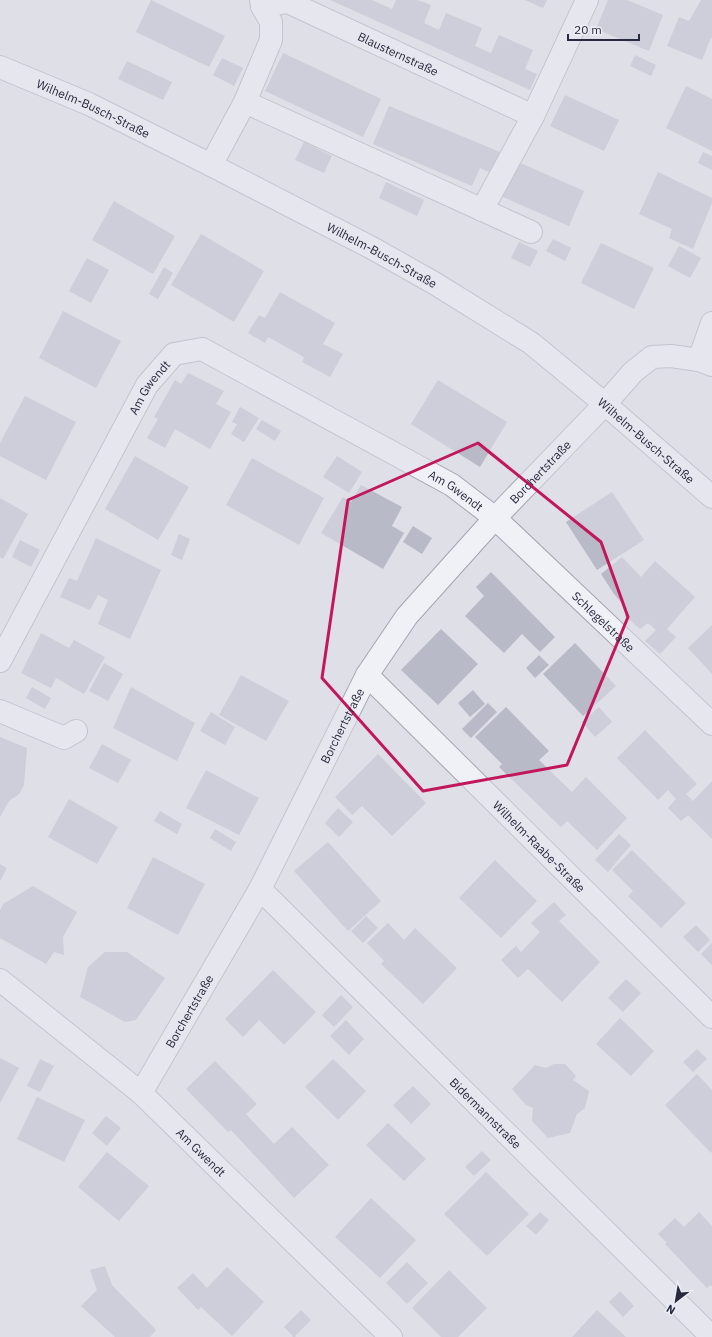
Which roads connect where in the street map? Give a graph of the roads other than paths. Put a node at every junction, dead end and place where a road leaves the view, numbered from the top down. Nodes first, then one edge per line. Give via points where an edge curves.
1 (587, 0) edge
2 (262, 3) edge
3 (8, 70) edge
4 (245, 102) junction
5 (533, 116) junction
6 (211, 164) junction
7 (482, 210) junction
8 (531, 232) dead end
9 (712, 323) edge
10 (706, 362) edge
11 (606, 404) junction
12 (712, 497) edge
13 (495, 518) junction
14 (0, 661) edge
15 (367, 675) junction
16 (0, 711) edge
17 (712, 724) edge
18 (76, 732) dead end
19 (260, 889) junction
20 (0, 980) edge
21 (712, 1017) edge
22 (142, 1093) junction
23 (391, 1337) edge
24 (712, 1337) edge

1 - 5 street
2 - 4 street via 271,22 271,40
2 - 5 street, Blausternstraße via 288,2
3 - 6 street, Wilhelm-Busch-Straße via 89,104
4 - 6 street
4 - 7 street
5 - 7 street
6 - 11 street, Wilhelm-Busch-Straße via 434,283 531,343
7 - 8 street
9 - 10 street
10 - 11 street, Borchertstraße via 671,356 652,357 633,372
11 - 12 street, Wilhelm-Busch-Straße
11 - 13 street, Borchertstraße
13 - 14 street, Am Gwendt via 452,485 202,349 174,354 147,385
13 - 15 street, Borchertstraße via 407,616
13 - 17 street, Schlegelstraße
15 - 19 street, Borchertstraße
15 - 21 street, Wilhelm-Raabe-Straße
16 - 18 street via 64,738
19 - 22 street, Borchertstraße
19 - 24 street, Bidermannstraße
20 - 22 street, Am Gwendt
22 - 23 street, Am Gwendt

